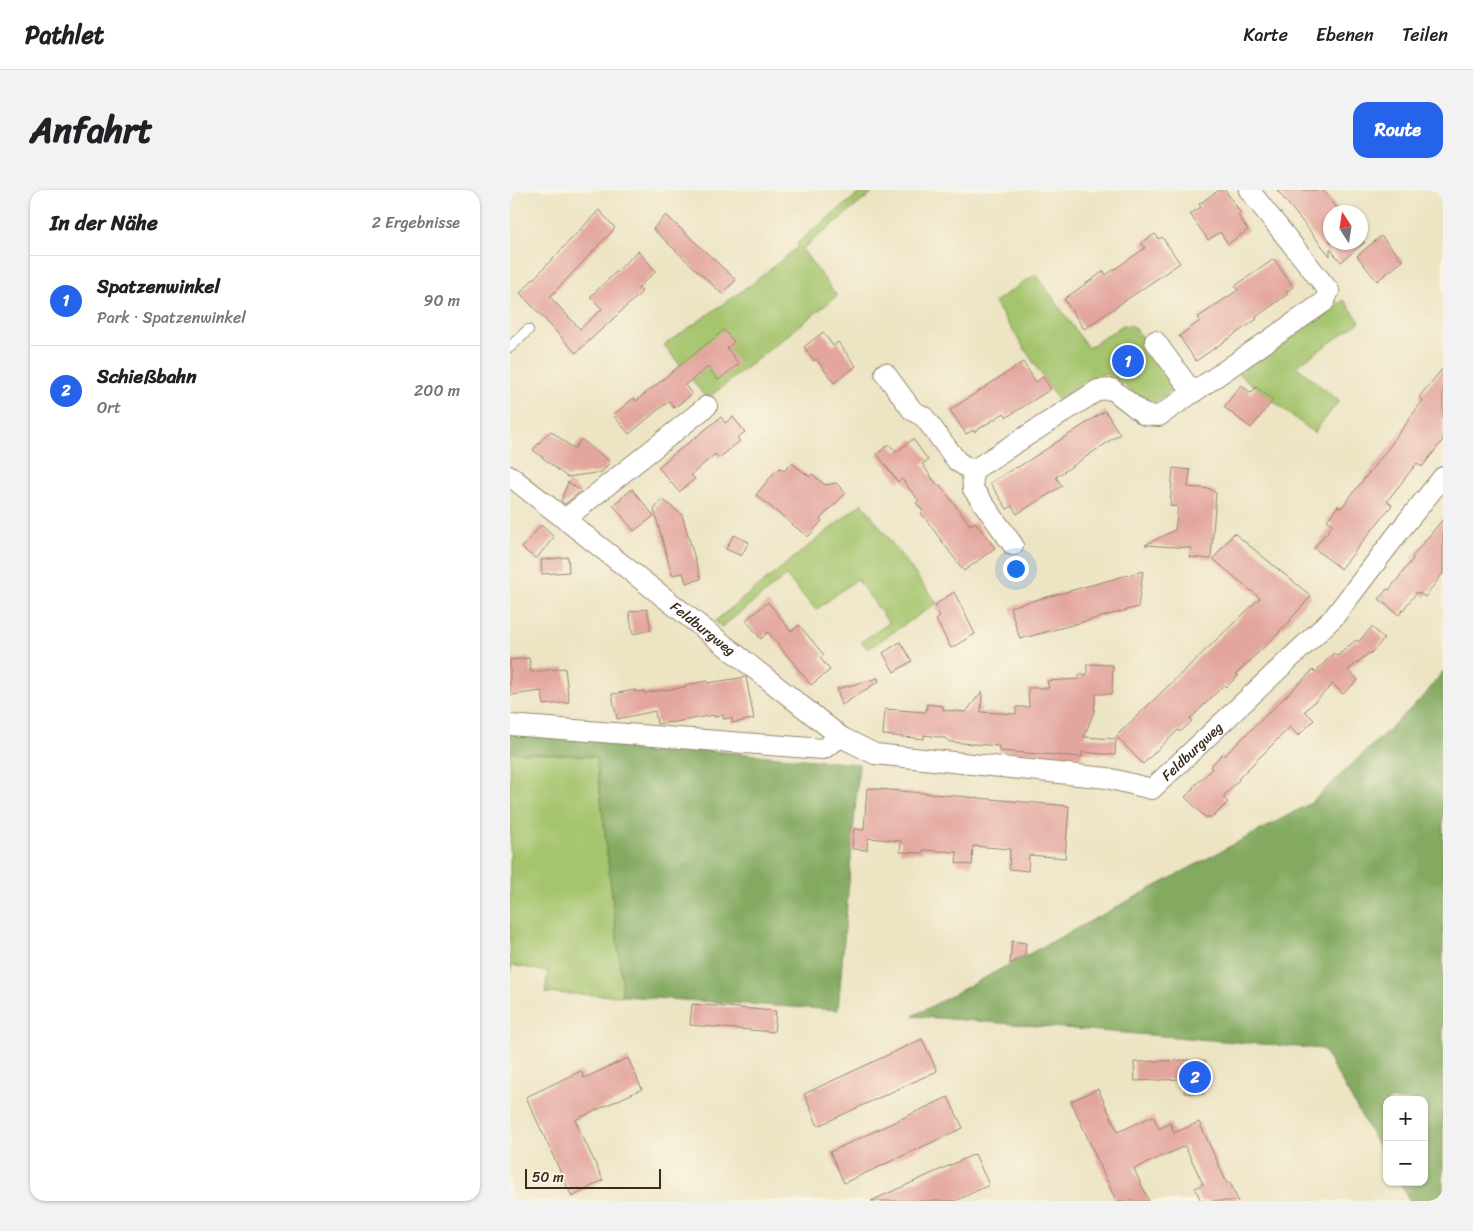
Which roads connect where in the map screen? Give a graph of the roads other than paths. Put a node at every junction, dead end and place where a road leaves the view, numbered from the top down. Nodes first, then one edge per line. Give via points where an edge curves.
1 (1249, 190) edge
2 (528, 330) dead end
3 (1155, 341) dead end
4 (510, 347) edge
5 (885, 373) dead end
6 (1193, 393) junction
7 (707, 406) dead end
8 (972, 471) junction
9 (510, 476) edge
10 (1443, 478) edge
11 (565, 520) junction
12 (1013, 545) dead end
13 (510, 724) edge
14 (841, 736) junction

1 - 6 street via 1329,291 1324,302
2 - 4 lane
3 - 6 street
5 - 8 street via 912,410 924,417 957,461
6 - 8 street via 1159,416 1145,415 1112,389 1098,390
7 - 11 street
8 - 12 street via 973,489
9 - 11 street, Feldburgweg
10 - 14 street, Feldburgweg via 1334,617 1152,788 1107,778 875,754
11 - 14 street, Feldburgweg
13 - 14 street via 823,749

